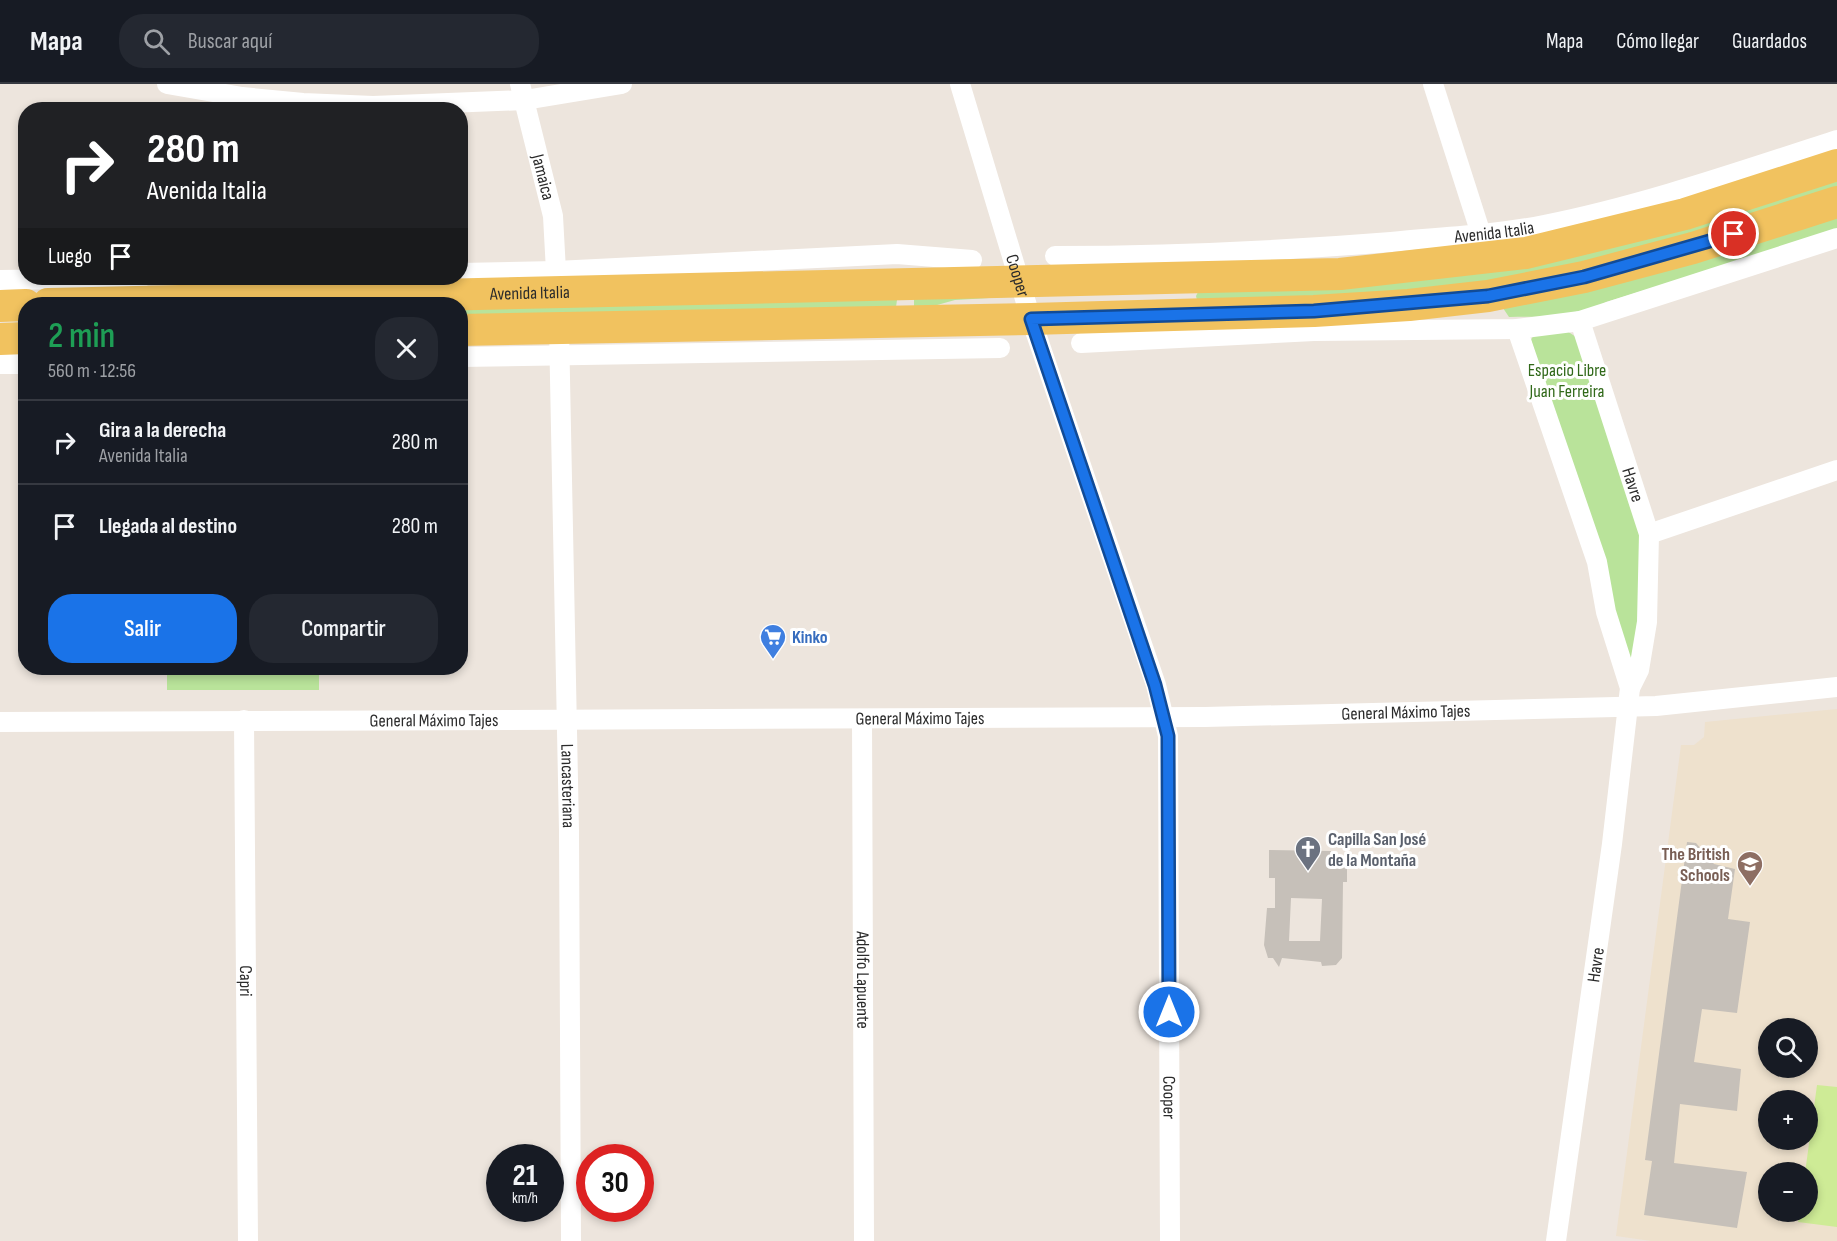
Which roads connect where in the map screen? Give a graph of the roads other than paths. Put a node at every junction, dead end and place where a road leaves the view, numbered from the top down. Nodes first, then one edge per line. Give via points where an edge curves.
1 (167, 84) edge
2 (622, 84) edge
3 (960, 84) edge
4 (1433, 84) edge
5 (522, 92) edge
6 (293, 102) edge
7 (416, 102) edge
8 (1836, 150) edge
9 (1837, 202) edge
10 (1481, 234) junction
11 (1837, 238) edge
12 (897, 254) junction
13 (1055, 256) dead end
14 (972, 260) dead end
15 (556, 271) junction
16 (468, 273) edge
17 (1161, 273) junction
18 (0, 280) edge
19 (18, 280) edge
20 (1021, 283) junction
21 (902, 286) junction
22 (380, 297) edge
23 (18, 305) edge
24 (0, 306) edge
25 (1190, 314) junction
26 (1370, 318) junction
27 (1031, 319) junction
28 (1314, 321) junction
29 (1580, 321) junction
30 (1143, 327) junction
31 (1517, 329) junction
32 (468, 331) edge
33 (909, 335) junction
34 (949, 335) junction
35 (18, 338) edge
36 (0, 339) edge
37 (559, 342) junction
38 (1081, 343) dead end
39 (1000, 348) dead end
40 (468, 356) edge
41 (0, 364) edge
42 (18, 364) edge
43 (1837, 470) edge
44 (1649, 534) junction
45 (1837, 687) edge
46 (1630, 697) junction
47 (1164, 717) junction
48 (567, 719) junction
49 (862, 719) junction
50 (244, 720) junction
51 (0, 722) edge
52 (248, 1241) edge
53 (571, 1241) edge
54 (864, 1241) edge
55 (1170, 1241) edge
56 (1556, 1241) edge

1 - 6 street
2 - 5 street
3 - 20 street, Cooper
4 - 10 street
5 - 7 street
5 - 15 street, Jamaica via 553,216
8 - 10 street, Avenida Italia via 1544,225
8 - 17 main road, Avenida Italia via 1685,213 1526,253 1340,274
9 - 26 main road, Avenida Italia via 1693,248 1584,277
10 - 17 street, Avenida Italia via 1335,246
11 - 29 street, Avenida Italia
12 - 14 street, Avenida Italia
12 - 15 street, Avenida Italia
12 - 21 street
13 - 17 street, Avenida Italia
15 - 16 street, Avenida Italia
17 - 20 main road, Avenida Italia
17 - 25 street
17 - 27 main road via 1128,295 1041,299 1034,304
18 - 19 street
20 - 21 main road, Avenida Italia
20 - 27 street, Cooper
20 - 33 main road via 1012,299 948,307
21 - 22 main road, Avenida Italia
21 - 33 street
23 - 24 main road
25 - 28 main road, Avenida Italia
25 - 30 main road, Avenida Italia
26 - 28 main road, Avenida Italia
26 - 31 street, Avenida Italia
27 - 30 main road, Avenida Italia
27 - 34 main road, Avenida Italia
27 - 47 street, Cooper
28 - 30 street, Avenida Italia
29 - 31 street, Avenida Italia
29 - 44 street, Havre
30 - 38 street, Avenida Italia
31 - 46 street, Havre via 1597,562 1606,612
32 - 37 main road, Avenida Italia
33 - 34 main road, Avenida Italia
33 - 37 main road, Avenida Italia
34 - 39 street, Avenida Italia
35 - 36 main road
37 - 40 street, Avenida Italia
37 - 48 street, Lancasteriana
41 - 42 street
43 - 44 street
44 - 46 street, Havre via 1647,622
45 - 46 street, General Máximo Tajes via 1737,699
46 - 47 street, General Máximo Tajes via 1486,711
46 - 56 street, Havre
47 - 49 street, General Máximo Tajes
47 - 55 street, Cooper via 1168,736
48 - 49 street, General Máximo Tajes
48 - 50 street, General Máximo Tajes
48 - 53 street, Lancasteriana
49 - 54 street, Adolfo Lapuente
50 - 51 street, General Máximo Tajes
50 - 52 street, Capri

